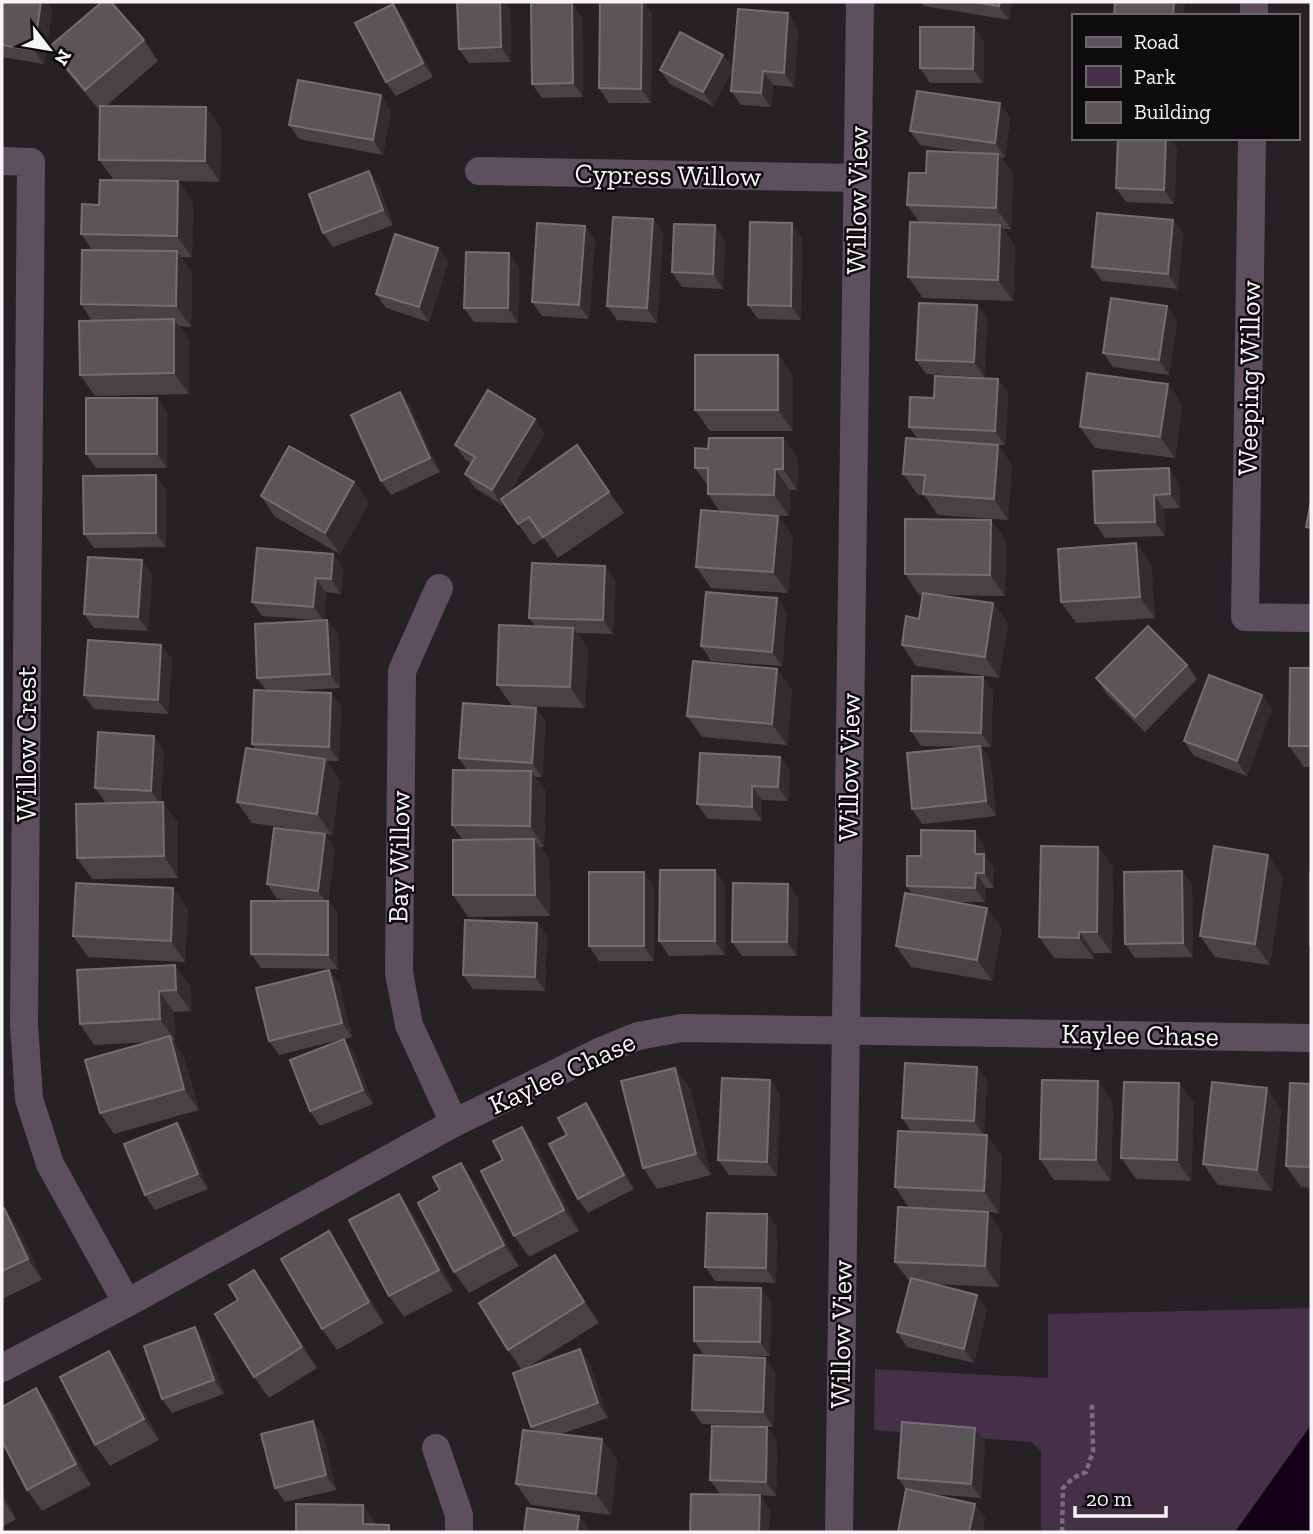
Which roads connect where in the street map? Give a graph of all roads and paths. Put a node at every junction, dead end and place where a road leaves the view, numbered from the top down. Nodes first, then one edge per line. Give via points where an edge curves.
1 (860, 2) edge
2 (1252, 140) edge
3 (2, 161) edge
4 (480, 172) dead end
5 (858, 178) junction
6 (439, 588) dead end
7 (1311, 618) edge
8 (845, 1030) junction
9 (1311, 1038) edge
10 (454, 1123) junction
11 (127, 1303) junction
12 (2, 1368) edge
13 (1092, 1404) dead end
14 (436, 1448) dead end
15 (459, 1532) edge
16 (839, 1532) edge
17 (1062, 1532) edge

1 - 5 street, Willow View
2 - 7 street, Weeping Willow via 1245,617
3 - 11 street, Willow Crest via 31,162 24,1011 29,1099 50,1164
4 - 5 street, Cypress Willow
5 - 8 street, Willow View
6 - 10 street, Bay Willow via 402,671 399,973 409,1025
8 - 9 street, Kaylee Chase
8 - 10 street, Kaylee Chase via 682,1028 638,1036
8 - 16 street, Willow View
10 - 11 street, Kaylee Chase
11 - 12 street, Kaylee Chase
13 - 17 path via 1093,1451 1086,1472 1063,1488
14 - 15 street via 459,1515

